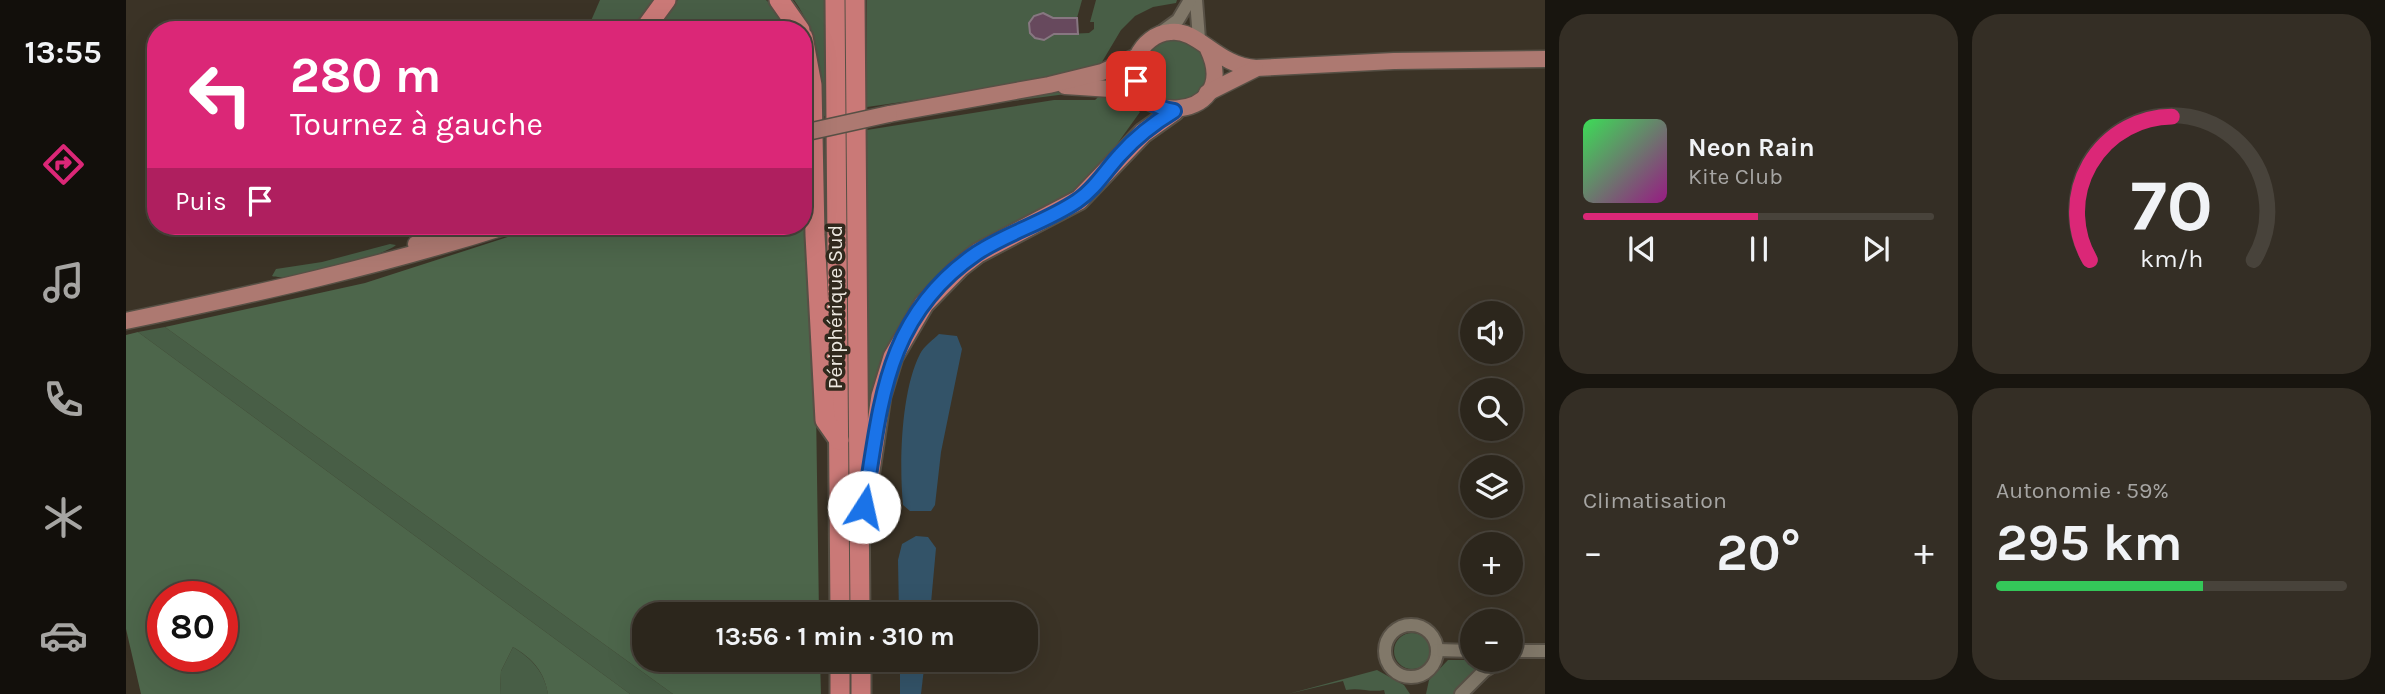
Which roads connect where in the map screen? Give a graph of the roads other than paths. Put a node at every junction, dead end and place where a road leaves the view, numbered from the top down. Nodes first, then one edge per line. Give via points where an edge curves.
1 (666, 0) edge
2 (779, 0) edge
3 (835, 0) edge
4 (855, 0) edge
5 (1189, 0) edge
6 (1196, 0) edge
7 (651, 21) edge
8 (794, 21) edge
9 (1155, 36) junction
10 (1203, 44) junction
11 (1138, 56) junction
12 (1545, 59) edge
13 (1256, 68) junction
14 (812, 78) edge
15 (1049, 85) junction
16 (1207, 93) junction
17 (1146, 99) junction
18 (1174, 111) junction
19 (812, 131) edge
20 (441, 235) edge
21 (478, 235) edge
22 (315, 281) junction
23 (126, 321) edge
24 (838, 440) junction
25 (859, 533) junction
26 (840, 602) edge
27 (860, 602) edge
28 (1437, 650) junction
29 (1460, 650) edge
30 (1545, 651) edge
31 (1523, 652) edge
32 (840, 672) edge
33 (861, 672) edge
34 (1483, 672) edge
35 (840, 694) edge
36 (861, 694) edge
37 (1461, 694) edge

1 - 7 highway
2 - 8 highway
3 - 24 highway, Périphérique Sud
4 - 25 highway, Périphérique Sud
5 - 9 street via 1178,20
6 - 10 street
9 - 10 main road via 1177,31
9 - 11 main road
10 - 13 main road via 1238,67
10 - 16 main road via 1214,71
11 - 15 main road via 1102,72
11 - 17 main road via 1136,81
12 - 13 main road
13 - 16 main road
14 - 24 highway via 825,420
15 - 17 main road via 1126,90
15 - 19 main road, bridge
16 - 18 main road via 1197,104
17 - 18 main road
18 - 25 highway via 1143,133 1079,200 978,253 924,304 898,348 881,396
20 - 22 main road
21 - 22 main road
22 - 23 main road
24 - 26 highway, Périphérique Sud
25 - 27 highway, Périphérique Sud
28 - 28 street via 1432,636 1414,626 1394,632 1385,650 1392,669 1409,677 1427,672
28 - 29 street
30 - 31 street
32 - 35 highway
33 - 36 highway
34 - 37 street

